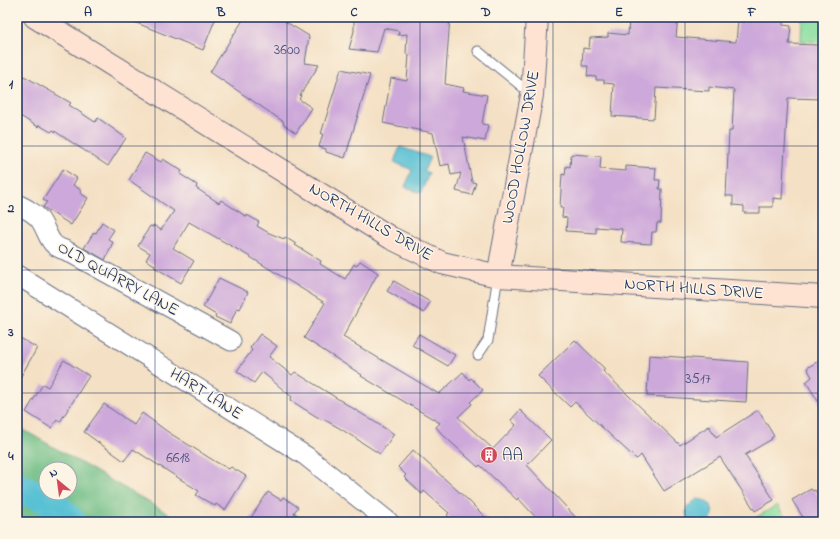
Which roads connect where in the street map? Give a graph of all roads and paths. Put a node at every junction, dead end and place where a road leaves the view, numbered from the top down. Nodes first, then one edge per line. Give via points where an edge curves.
1 (35, 17) edge
2 (537, 17) edge
3 (478, 51) dead end
4 (532, 95) junction
5 (17, 204) edge
6 (17, 275) edge
7 (498, 276) junction
8 (823, 297) edge
9 (232, 341) dead end
10 (478, 355) dead end
11 (388, 522) edge

1 - 7 street, NORTH HILLS DRIVE via 391,238 442,263
2 - 4 street, WOOD HOLLOW DRIVE
3 - 4 lane
4 - 7 street, WOOD HOLLOW DRIVE
5 - 9 street, OLD QUARRY LANE via 40,220 52,244 58,248
6 - 11 street, HART LANE via 306,456
7 - 8 street, NORTH HILLS DRIVE
7 - 10 lane via 488,340

